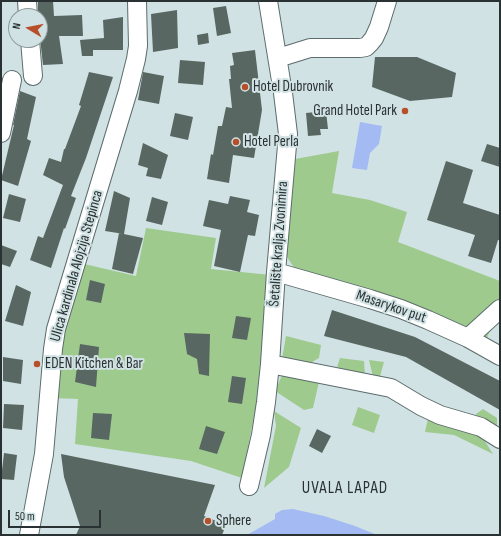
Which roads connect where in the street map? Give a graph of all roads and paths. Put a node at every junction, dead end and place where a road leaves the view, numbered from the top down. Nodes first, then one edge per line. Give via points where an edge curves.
1 (137, 1) edge
2 (268, 1) edge
3 (386, 1) edge
4 (31, 48) edge
5 (278, 58) junction
6 (33, 76) dead end
7 (12, 80) dead end
8 (1, 133) edge
9 (276, 272) junction
10 (500, 309) edge
11 (468, 338) junction
12 (500, 356) edge
13 (270, 364) junction
14 (500, 439) edge
15 (249, 486) dead end
16 (28, 535) edge

1 - 16 street, Ulica kardinala Alojzija Stepinca via 136,59 56,329 44,454
2 - 5 street, Šetalište kralja Zvonimira
3 - 5 street via 379,27 366,47 310,48
4 - 6 street
5 - 9 street, Šetalište kralja Zvonimira via 288,134
7 - 8 street
9 - 11 street, Masarykov put via 370,299
9 - 13 street, Šetalište kralja Zvonimira
10 - 11 street
11 - 12 street, Masarykov put
13 - 14 street via 391,388 440,416 481,427
13 - 15 street, Šetalište kralja Zvonimira via 261,435

